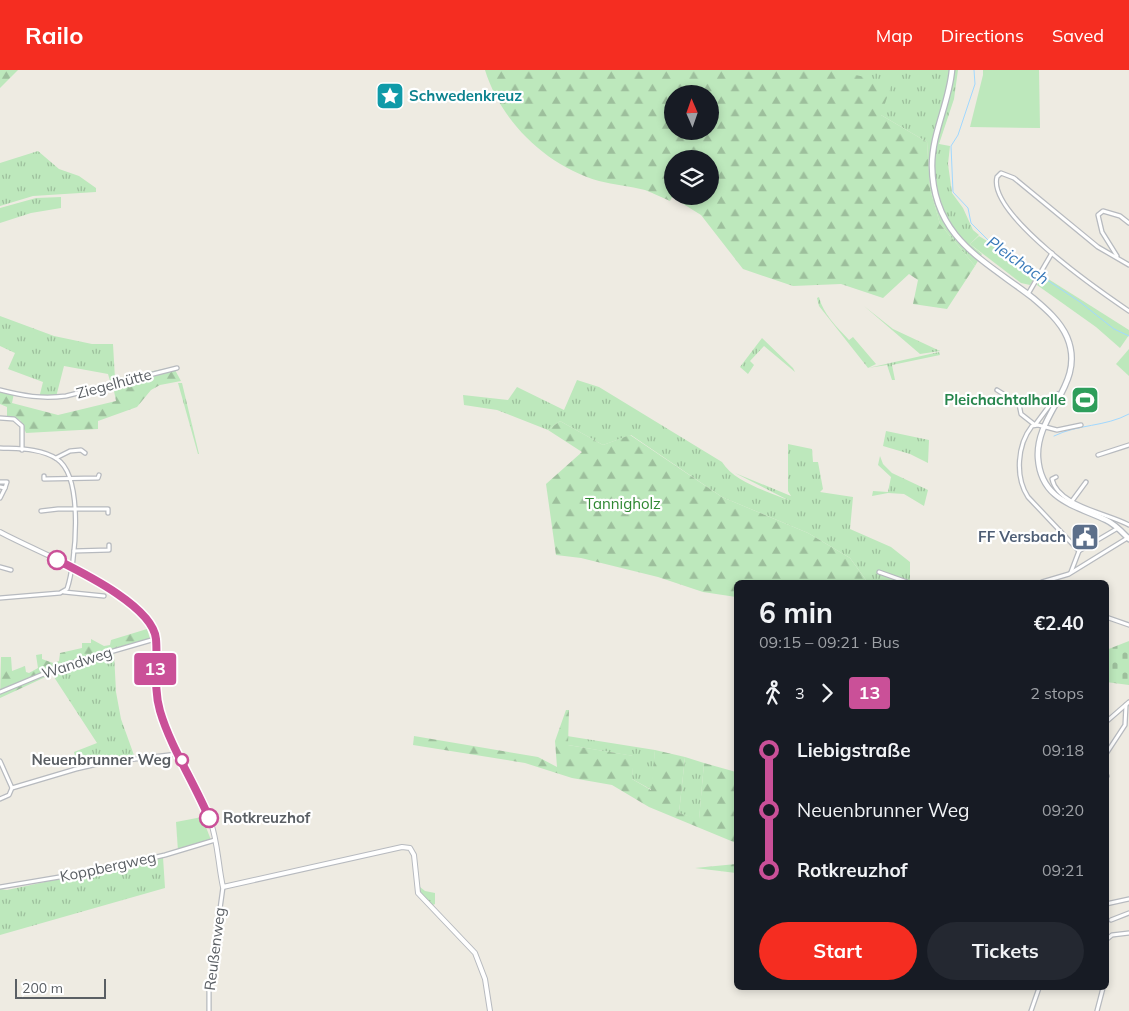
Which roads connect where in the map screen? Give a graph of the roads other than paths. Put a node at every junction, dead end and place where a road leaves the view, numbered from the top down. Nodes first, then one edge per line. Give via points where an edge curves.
1 (952, 70) edge
2 (1129, 223) edge
3 (1052, 253) junction
4 (1117, 257) junction
5 (1129, 264) edge
6 (1028, 294) junction
7 (1129, 311) edge
8 (177, 368) dead end
9 (0, 390) edge
10 (997, 390) dead end
11 (1059, 396) junction
12 (0, 418) edge
13 (1035, 424) junction
14 (1081, 425) dead end
15 (1044, 427) junction
16 (1129, 445) edge
17 (0, 448) edge
18 (22, 450) junction
19 (85, 453) dead end
20 (1098, 455) dead end
21 (56, 458) junction
22 (98, 475) dead end
23 (44, 476) dead end
24 (1056, 477) dead end
25 (71, 479) junction
26 (0, 482) edge
27 (1086, 482) dead end
28 (0, 487) edge
29 (5, 488) junction
30 (0, 498) edge
31 (1072, 501) junction
32 (74, 509) junction
33 (41, 511) dead end
34 (108, 513) dead end
35 (1129, 525) edge
36 (1118, 528) junction
37 (0, 532) edge
38 (1129, 538) edge
39 (109, 545) dead end
40 (74, 550) junction
41 (1079, 551) junction
42 (0, 567) edge
43 (71, 567) junction
44 (11, 570) dead end
45 (880, 572) dead end
46 (1071, 573) junction
47 (902, 580) edge
48 (1057, 580) edge
49 (64, 592) junction
50 (104, 596) dead end
51 (0, 598) edge
52 (1109, 618) edge
53 (1129, 625) edge
54 (156, 639) junction
55 (0, 692) edge
56 (1128, 704) edge
57 (1109, 719) edge
58 (1109, 749) edge
59 (179, 754) junction
60 (0, 761) edge
61 (12, 788) junction
62 (0, 799) edge
63 (215, 840) junction
64 (0, 887) edge
65 (223, 887) junction
66 (1129, 899) edge
67 (1109, 903) edge
68 (1129, 913) edge
69 (1111, 920) dead end
70 (1129, 933) edge
71 (1109, 938) edge
72 (1039, 990) edge
73 (1102, 990) edge
74 (209, 1011) edge
75 (490, 1011) edge
76 (1031, 1011) edge
77 (1097, 1011) edge

1 - 6 main road via 933,148 934,188 942,213 970,252
2 - 4 street via 1108,211 1100,212 1102,232
3 - 4 street via 1010,211 999,191 997,176 1014,178 1098,247
3 - 6 street
3 - 7 street via 1076,275
4 - 5 street
6 - 11 main road via 1056,320 1070,344 1071,372
8 - 9 street, Ziegelhütte via 50,398
10 - 13 street via 1019,404 1021,414
11 - 13 street
11 - 15 main road
12 - 18 street via 14,420 22,426
13 - 15 street
13 - 41 street via 1020,455 1025,492
14 - 15 street via 1057,430
15 - 36 main road via 1038,445 1039,464 1050,489 1070,506
16 - 20 street
17 - 18 street
18 - 21 street
19 - 21 street via 82,450 70,451
21 - 25 street
22 - 25 street via 98,478
23 - 25 street via 44,479
24 - 31 street via 1052,479 1055,486
25 - 32 street
26 - 29 street via 7,482
27 - 31 street
28 - 29 street
29 - 30 street
31 - 35 street
32 - 33 street
32 - 34 street via 108,509
32 - 40 street
36 - 38 main road
36 - 41 street
37 - 43 street
38 - 46 street
39 - 40 street via 109,550
40 - 43 street
41 - 46 street
42 - 44 street
43 - 49 street via 68,587
43 - 54 street via 115,591 150,625
45 - 47 street
46 - 48 street
49 - 50 street
49 - 51 street
52 - 53 street
54 - 55 street, Wandweg via 65,665
54 - 59 street via 155,674 159,708
56 - 57 street
56 - 58 street via 1125,725
59 - 61 street via 93,765
59 - 63 street via 208,815
60 - 61 street
61 - 62 street via 9,795
63 - 64 street, Koppbergweg via 95,871
63 - 65 street
65 - 74 street, Reußenweg
65 - 75 street via 402,847 410,848 414,854 418,893 476,953 485,979
66 - 67 street
68 - 69 street
70 - 71 street
72 - 76 street
73 - 77 street

